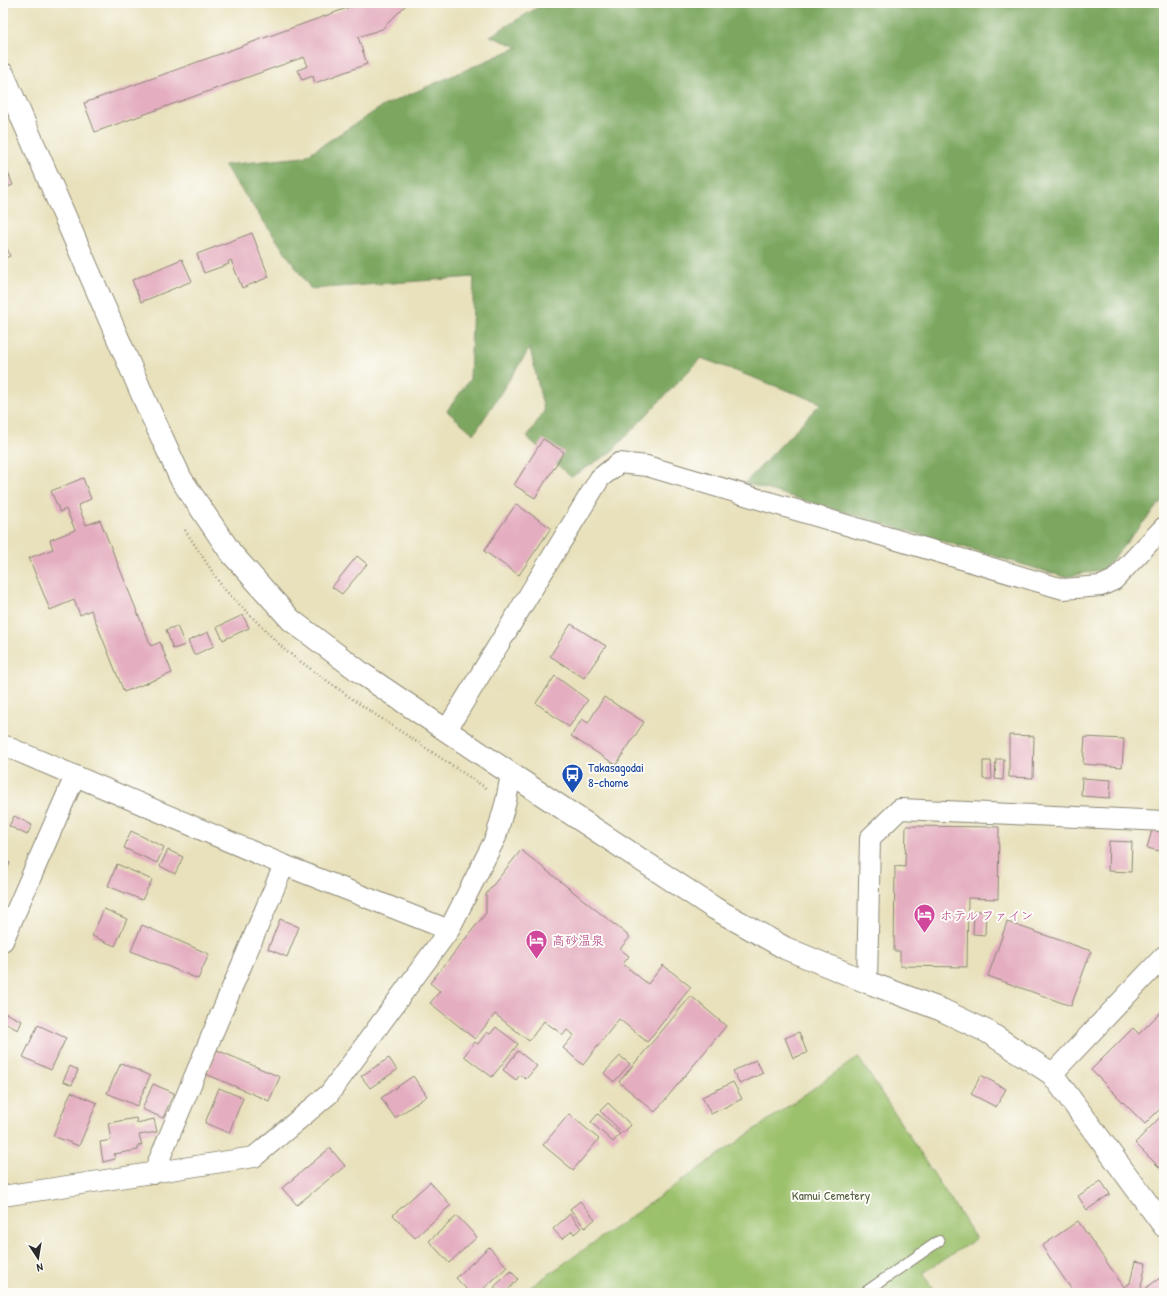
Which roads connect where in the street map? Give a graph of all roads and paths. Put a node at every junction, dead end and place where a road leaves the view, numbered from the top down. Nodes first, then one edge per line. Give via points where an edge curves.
1 (3, 74) edge
2 (1164, 527) edge
3 (446, 731) junction
4 (3, 744) edge
5 (511, 774) junction
6 (75, 776) junction
7 (1164, 821) edge
8 (284, 865) junction
9 (448, 930) junction
10 (3, 941) edge
11 (1164, 956) edge
12 (867, 982) junction
13 (1052, 1074) junction
14 (153, 1174) junction
15 (3, 1196) edge
16 (1164, 1226) edge
17 (940, 1241) dead end
18 (864, 1293) edge

1 - 3 street via 178,472 231,553 291,620 364,675
2 - 3 street via 1114,580 1101,586 1064,589 647,466 619,463 600,478
3 - 5 street
4 - 6 street
5 - 9 street via 496,837
5 - 12 street via 714,908 785,948
6 - 8 street
6 - 10 street
7 - 12 street via 900,809 870,838
8 - 9 street
8 - 14 street
9 - 14 street via 329,1094 254,1157
11 - 13 street
12 - 13 street via 942,1010 988,1032
13 - 16 street
14 - 15 street
17 - 18 lane

